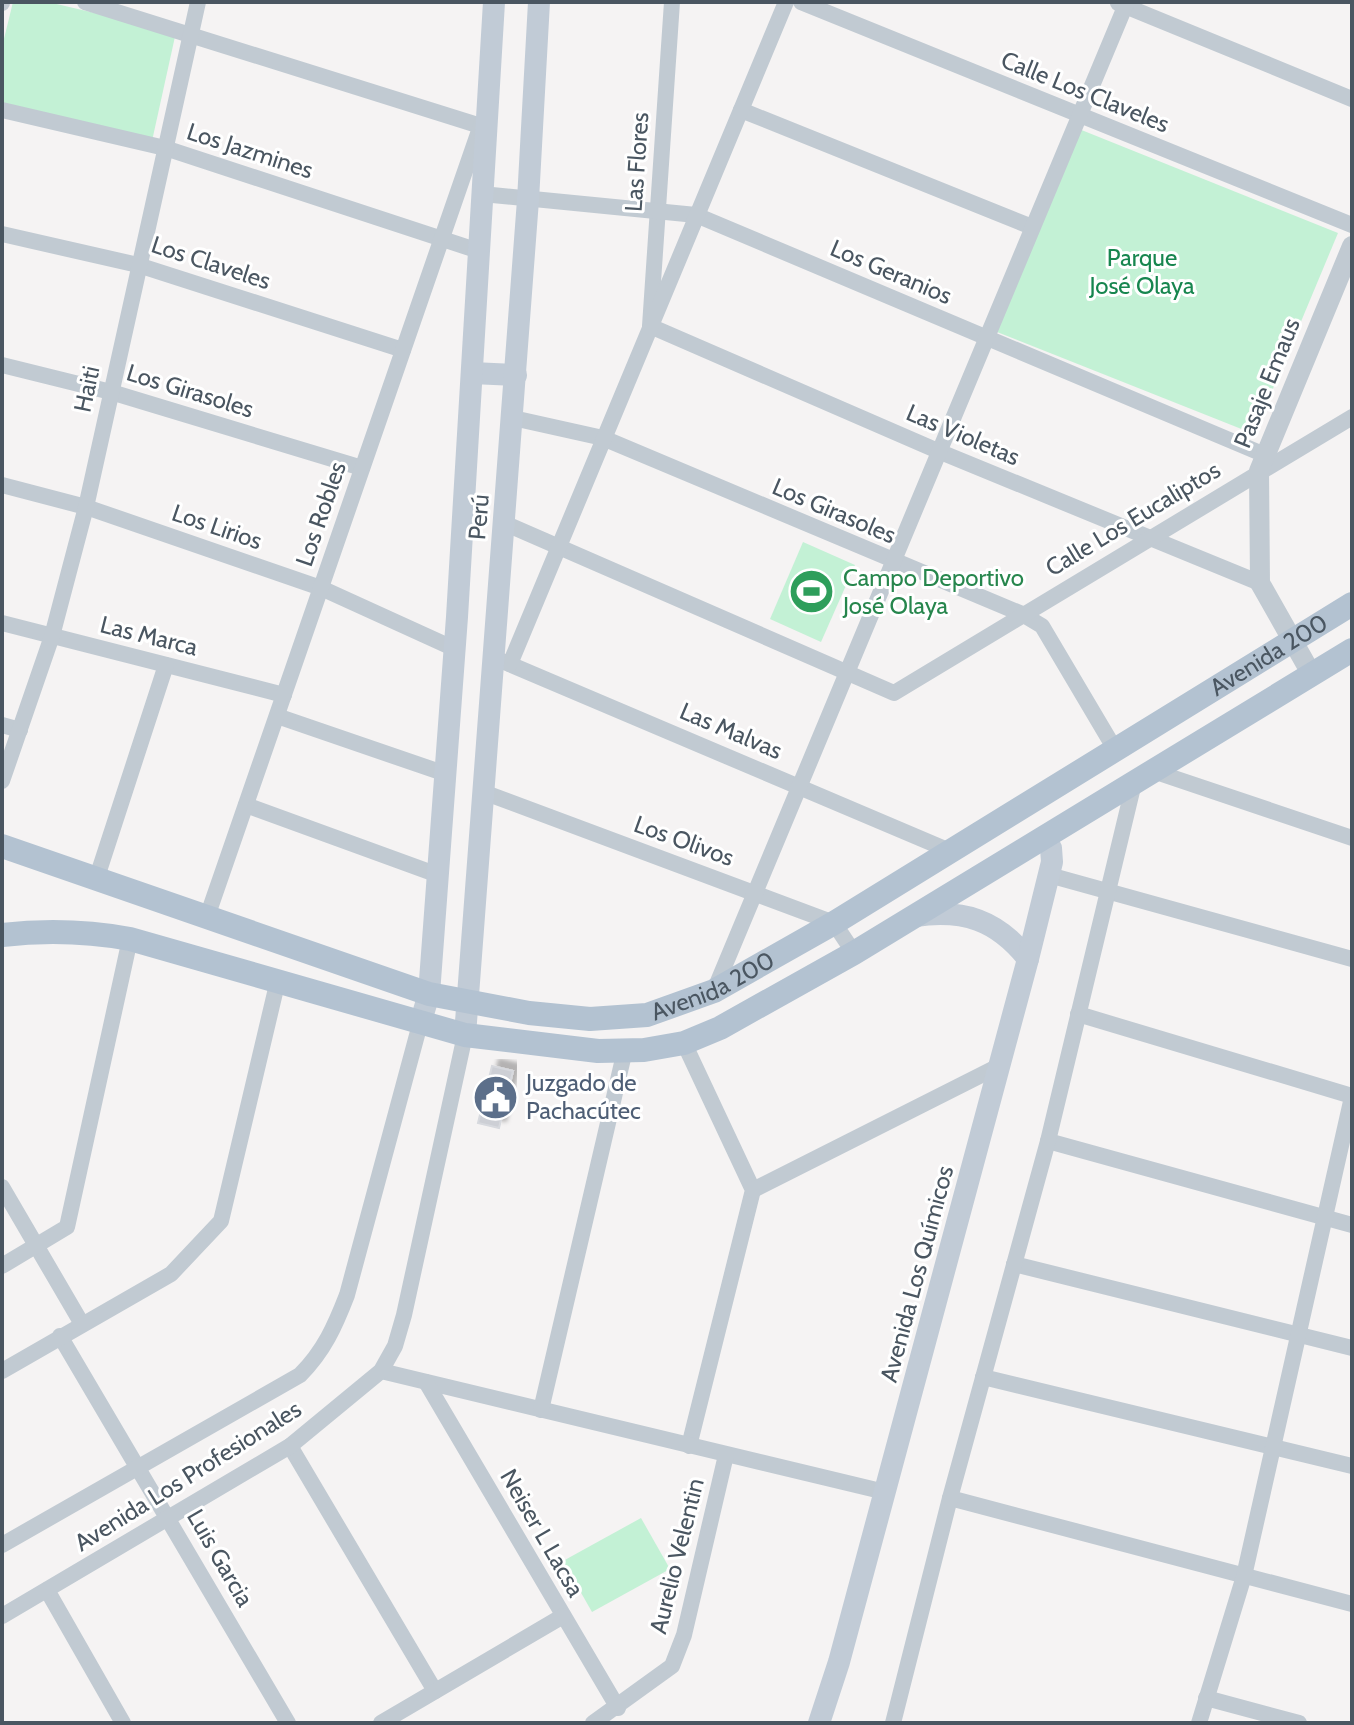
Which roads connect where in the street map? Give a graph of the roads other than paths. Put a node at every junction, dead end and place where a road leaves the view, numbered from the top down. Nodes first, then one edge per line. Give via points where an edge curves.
1 (85, 2) edge
2 (198, 2) edge
3 (539, 2) edge
4 (672, 2) edge
5 (786, 2) edge
6 (801, 2) edge
7 (490, 3) edge
8 (1123, 3) edge
9 (190, 33) junction
10 (1352, 99) edge
11 (2, 110) edge
12 (741, 110) junction
13 (1079, 116) junction
14 (484, 127) junction
15 (165, 148) junction
16 (482, 194) junction
17 (528, 200) junction
18 (657, 209) junction
19 (696, 215) junction
20 (1352, 225) edge
21 (1032, 227) junction
22 (2, 234) edge
23 (441, 240) junction
24 (1352, 246) edge
25 (479, 251) junction
26 (138, 265) junction
27 (650, 326) junction
28 (985, 339) junction
29 (403, 350) junction
30 (2, 365) edge
31 (472, 373) junction
32 (516, 375) junction
33 (111, 392) junction
34 (1352, 417) edge
35 (513, 418) junction
36 (603, 438) junction
37 (938, 451) junction
38 (1262, 463) junction
39 (362, 468) junction
40 (2, 485) edge
41 (86, 507) junction
42 (504, 523) junction
43 (1149, 538) junction
44 (559, 547) junction
45 (892, 562) junction
46 (1260, 583) junction
47 (321, 588) junction
48 (1352, 604) edge
49 (1022, 614) junction
50 (2, 623) edge
51 (52, 636) junction
52 (1292, 640) junction
53 (455, 649) junction
54 (1352, 650) edge
55 (502, 661) junction
56 (166, 665) junction
57 (846, 672) junction
58 (1312, 675) junction
59 (284, 695) junction
60 (277, 716) junction
61 (2, 725) edge
62 (20, 730) junction
63 (1116, 751) junction
64 (446, 774) junction
65 (1144, 777) junction
66 (2, 781) edge
67 (799, 785) junction
68 (483, 792) junction
69 (246, 805) junction
70 (1352, 838) edge
71 (1045, 839) junction
72 (2, 846) edge
73 (950, 851) junction
74 (438, 875) junction
75 (1049, 875) junction
76 (97, 877) junction
77 (1108, 891) junction
78 (753, 893) junction
79 (914, 916) junction
80 (207, 917) junction
81 (834, 923) junction
82 (2, 935) edge
83 (130, 939) junction
84 (854, 953) junction
85 (1028, 959) junction
86 (1352, 959) edge
87 (278, 980) junction
88 (714, 991) junction
89 (429, 994) junction
90 (470, 1003) junction
91 (1078, 1014) junction
92 (420, 1024) junction
93 (465, 1035) junction
94 (684, 1043) junction
95 (625, 1050) junction
96 (1001, 1065) junction
97 (1352, 1097) edge
98 (1048, 1141) junction
99 (2, 1187) edge
100 (753, 1190) junction
101 (1325, 1217) junction
102 (1352, 1225) edge
103 (37, 1245) junction
104 (1014, 1264) junction
105 (2, 1266) edge
106 (82, 1324) junction
107 (1298, 1335) junction
108 (60, 1336) junction
109 (1352, 1348) edge
110 (2, 1371) edge
111 (381, 1371) junction
112 (983, 1377) junction
113 (426, 1382) junction
114 (541, 1410) junction
115 (1272, 1444) junction
116 (290, 1446) junction
117 (689, 1446) junction
118 (726, 1455) junction
119 (138, 1466) junction
120 (1352, 1466) edge
121 (885, 1492) junction
122 (950, 1498) junction
123 (169, 1518) junction
124 (2, 1545) edge
125 (1244, 1576) junction
126 (47, 1590) junction
127 (1352, 1604) edge
128 (2, 1616) edge
129 (563, 1616) junction
130 (435, 1691) junction
131 (1206, 1698) junction
132 (618, 1708) junction
133 (123, 1723) edge
134 (288, 1723) edge
135 (381, 1723) edge
136 (593, 1723) edge
137 (819, 1723) edge
138 (893, 1723) edge
139 (1199, 1723) edge
140 (1299, 1723) edge

1 - 9 street
2 - 9 street, Haiti
3 - 17 main road, Perú
4 - 18 street, Las Flores
5 - 12 street
6 - 13 street, Calle Los Claveles
7 - 14 main road, Perú
8 - 10 street
8 - 13 street
9 - 14 street
9 - 15 street, Haiti
11 - 15 street, Los Jazmines
12 - 19 street
12 - 21 street
13 - 20 street, Calle Los Claveles
13 - 21 street
14 - 16 main road, Perú
14 - 23 street, Los Robles
15 - 23 street, Los Jazmines
15 - 26 street, Haiti
16 - 17 street, Los Geranios
16 - 25 main road, Perú
17 - 18 street, Los Geranios
17 - 32 main road, Perú
18 - 19 street, Los Geranios
18 - 27 street, Las Flores
19 - 27 street
19 - 28 street, Los Geranios
21 - 28 street
22 - 26 street, Los Claveles
23 - 25 street, Los Jazmines
23 - 29 street, Los Robles
24 - 38 street, Pasaje Emaus
25 - 31 main road, Perú
26 - 29 street, Los Claveles
26 - 33 street, Haiti
27 - 36 street
27 - 37 street, Las Violetas
28 - 37 street
28 - 38 street, Los Geranios
29 - 39 street, Los Robles
30 - 33 street, Los Girasoles
31 - 32 main road
31 - 53 main road, Perú
32 - 35 main road, Perú
33 - 39 street, Los Girasoles
33 - 41 street, Haiti
34 - 38 street, Calle Los Eucaliptos
35 - 36 street, Los Girasoles
35 - 42 main road, Perú
36 - 44 street
36 - 45 street, Los Girasoles
37 - 43 street, Las Violetas
37 - 45 street
38 - 43 street, Calle Los Eucaliptos
38 - 46 street, Pasaje Emaus
39 - 47 street, Los Robles
40 - 41 street, Los Lirios
41 - 47 street, Los Lirios
41 - 51 street, Haiti
42 - 44 street, Calle Los Eucaliptos
42 - 55 main road, Perú
43 - 46 street, Las Violetas
43 - 49 street, Calle Los Eucaliptos
44 - 55 street
44 - 57 street, Calle Los Eucaliptos
45 - 49 street, Los Girasoles
45 - 57 street
46 - 52 street, Pasaje Emaus
47 - 53 street, Los Lirios
47 - 59 street, Los Robles
48 - 52 main road, Avenida 200
49 - 57 street, Calle Los Eucaliptos via 894,693
49 - 63 street, Los Girasoles via 1042,626
50 - 51 street, Las Marca
51 - 56 street, Las Marca
51 - 62 street, Haiti
52 - 58 street, Pasaje Emaus
52 - 63 main road, Avenida 200
53 - 64 main road, Perú
54 - 58 main road, Avenida 200
55 - 67 street, Las Malvas
55 - 68 main road, Perú
56 - 59 street, Las Marca
56 - 76 street
57 - 67 street
58 - 65 main road, Avenida 200
59 - 60 street, Los Robles
60 - 64 street
60 - 69 street, Los Robles
61 - 62 street
62 - 66 street, Haiti
63 - 73 main road, Avenida 200
64 - 74 main road, Perú
65 - 70 street
65 - 71 main road, Avenida 200
65 - 77 street
67 - 73 street, Las Malvas
67 - 78 street
68 - 78 street, Los Olivos
68 - 90 main road, Perú
69 - 74 street
69 - 80 street, Los Robles
71 - 75 main road, Avenida Los Químicos via 1051,848
71 - 79 main road, Avenida 200
72 - 76 main road, Avenida 200
73 - 81 main road, Avenida 200
74 - 89 main road, Perú
75 - 77 street
75 - 85 main road, Avenida Los Químicos
76 - 80 main road, Avenida 200
77 - 86 street
77 - 91 street
78 - 81 street, Los Olivos
78 - 88 street
79 - 84 main road, Avenida 200
79 - 85 main road via 944,912 993,924
80 - 89 main road, Avenida 200
81 - 84 street
81 - 88 main road, Avenida 200
82 - 83 main road, Avenida 200 via 71,931
83 - 87 main road, Avenida 200
83 - 103 street via 67,1227
84 - 94 main road, Avenida 200
85 - 96 main road, Avenida Los Químicos
87 - 92 main road, Avenida 200
87 - 106 street via 221,1221 171,1274
88 - 90 main road, Avenida 200 via 678,1007 625,1018 590,1019
89 - 90 main road, Avenida 200
89 - 92 main road, Perú
90 - 93 main road, Perú
91 - 97 street
91 - 98 street
92 - 93 main road, Avenida 200
92 - 119 street, Avenida Los Profesionales via 347,1295 319,1356 300,1375
93 - 95 main road, Avenida 200
93 - 111 street, Avenida Los Profesionales via 404,1315
94 - 95 main road, Avenida 200
94 - 100 street
95 - 114 street
96 - 100 street
96 - 121 main road, Avenida Los Químicos
97 - 101 street
98 - 101 street
98 - 104 street
99 - 103 street
100 - 117 street
101 - 102 street
101 - 107 street
103 - 105 street
103 - 106 street
104 - 107 street
104 - 112 street
106 - 108 street
107 - 109 street
107 - 115 street
108 - 110 street
108 - 119 street, Luis Garcia
111 - 113 street
111 - 116 street, Avenida Los Profesionales
112 - 115 street
112 - 122 street
113 - 114 street
113 - 129 street, Neiser L Lacsa
114 - 117 street
115 - 120 street
115 - 125 street
116 - 123 street, Avenida Los Profesionales
116 - 130 street
117 - 118 street
118 - 121 street
118 - 132 street, Aurelio Velentin via 672,1666
119 - 123 street, Luis Garcia
119 - 124 street, Avenida Los Profesionales
121 - 137 main road, Avenida Los Químicos
122 - 125 street
122 - 138 street
123 - 126 street, Avenida Los Profesionales
123 - 134 street, Luis Garcia
125 - 127 street
125 - 131 street
126 - 128 street, Avenida Los Profesionales
126 - 133 street
129 - 130 street
129 - 132 street, Neiser L Lacsa
130 - 135 street
131 - 139 street
131 - 140 street
132 - 136 street, Aurelio Velentin

